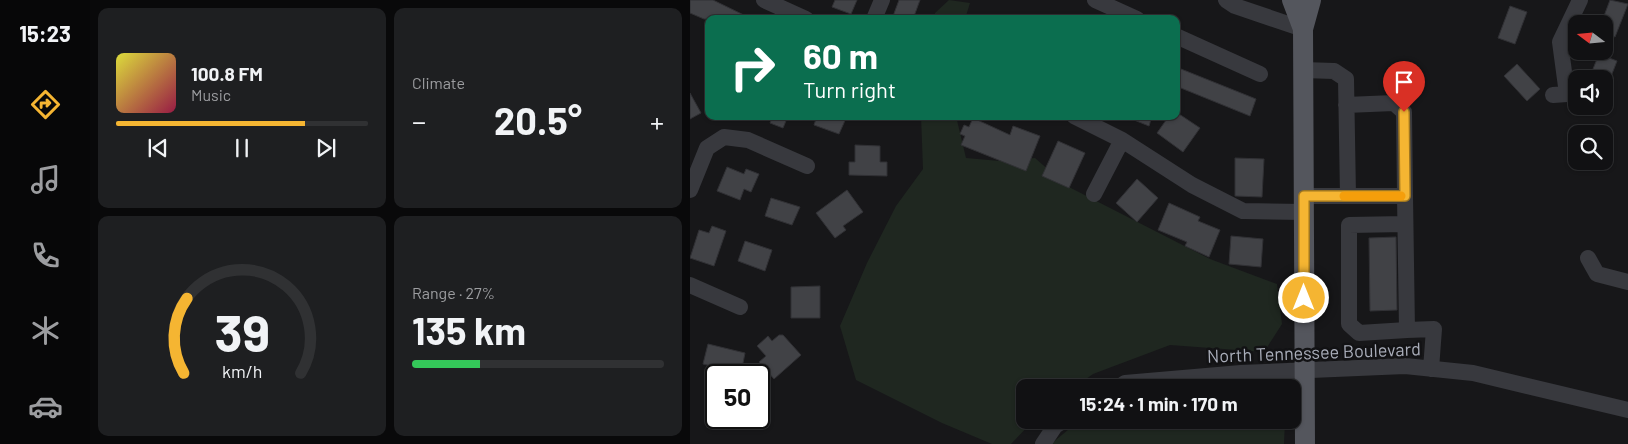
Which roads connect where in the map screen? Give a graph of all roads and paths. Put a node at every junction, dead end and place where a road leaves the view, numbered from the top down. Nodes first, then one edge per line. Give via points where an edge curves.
1 (764, 0) edge
2 (882, 0) edge
3 (1095, 0) edge
4 (1226, 0) edge
5 (1292, 0) edge
6 (1311, 0) edge
7 (1580, 0) edge
8 (797, 15) edge
9 (876, 15) edge
10 (1128, 15) edge
11 (1303, 29) junction
12 (1180, 38) edge
13 (1303, 70) junction
14 (1260, 74) dead end
15 (1553, 95) dead end
16 (1346, 105) junction
17 (1082, 120) edge
18 (1122, 140) junction
19 (807, 166) dead end
20 (690, 190) edge
21 (1094, 194) dead end
22 (1348, 196) junction
23 (1405, 196) junction
24 (1304, 204) junction
25 (1406, 224) junction
26 (1588, 258) dead end
27 (1628, 282) edge
28 (690, 284) edge
29 (740, 306) dead end
30 (1407, 330) junction
31 (1431, 369) junction
32 (1305, 370) junction
33 (1180, 379) edge
34 (1628, 410) edge
35 (1054, 429) edge
36 (1043, 444) edge
37 (1305, 444) edge

1 - 8 street
2 - 9 street
3 - 10 street
4 - 11 street
5 - 11 main road
6 - 11 main road
7 - 15 street via 1560,42 1567,94
11 - 13 main road
12 - 14 street
13 - 16 street via 1334,71 1346,79
13 - 24 main road
16 - 22 street
16 - 23 street via 1394,103 1404,112
17 - 18 street
18 - 21 street
18 - 24 street via 1192,185 1243,211
19 - 20 street via 748,140 724,137 707,148
22 - 23 street
22 - 24 street
23 - 25 street
24 - 32 main road
25 - 30 street
25 - 30 street via 1349,225 1349,324 1360,333
26 - 27 street via 1597,274
28 - 29 street
30 - 31 street via 1434,329
31 - 32 street, North Tennessee Boulevard via 1405,366
31 - 34 street, North Tennessee Boulevard via 1473,373
32 - 33 street, North Tennessee Boulevard
32 - 37 main road
35 - 36 street

